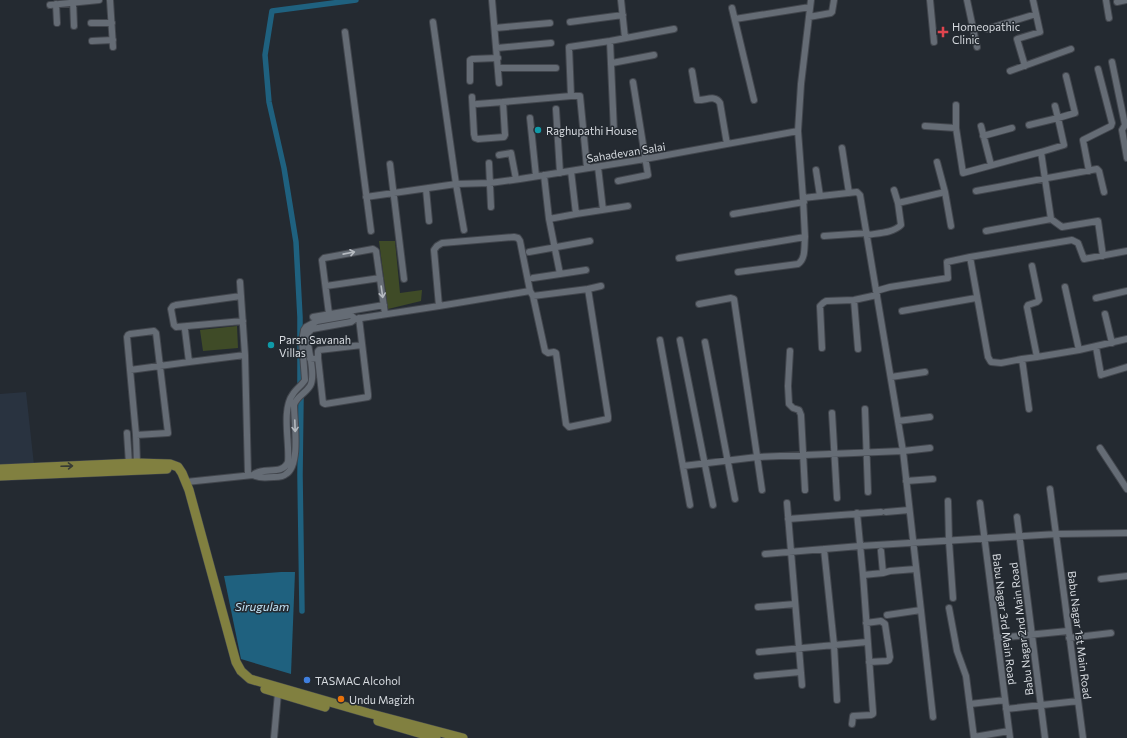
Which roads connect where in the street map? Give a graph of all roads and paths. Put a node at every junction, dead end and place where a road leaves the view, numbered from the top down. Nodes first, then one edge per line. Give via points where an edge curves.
1 (99, 0) edge
2 (110, 0) edge
3 (492, 0) edge
4 (621, 0) edge
5 (834, 0) edge
6 (930, 0) edge
7 (967, 0) edge
8 (1033, 0) edge
9 (1106, 0) edge
10 (1126, 0) edge
11 (73, 1) edge
12 (1117, 2) dead end
13 (810, 3) edge
14 (732, 8) dead end
15 (1036, 14) junction
16 (623, 15) junction
17 (809, 17) junction
18 (1109, 18) dead end
19 (735, 19) junction
20 (433, 22) dead end
21 (570, 22) dead end
22 (57, 23) dead end
23 (91, 23) dead end
24 (112, 23) junction
25 (550, 23) dead end
26 (74, 26) dead end
27 (495, 28) junction
28 (674, 29) dead end
29 (987, 29) dead end
30 (345, 32) dead end
31 (625, 38) junction
32 (92, 41) dead end
33 (610, 41) junction
34 (934, 42) dead end
35 (551, 43) dead end
36 (569, 47) junction
37 (977, 47) dead end
38 (497, 48) junction
39 (561, 48) dead end
40 (1071, 49) dead end
41 (654, 55) dead end
42 (498, 58) junction
43 (1112, 62) dead end
44 (612, 63) junction
45 (1025, 66) junction
46 (498, 68) junction
47 (556, 68) dead end
48 (1098, 69) dead end
49 (692, 71) dead end
50 (1010, 71) dead end
51 (1066, 76) dead end
52 (470, 81) dead end
53 (633, 82) dead end
54 (499, 83) dead end
55 (571, 96) junction
56 (472, 97) dead end
57 (754, 100) dead end
58 (503, 102) junction
59 (477, 104) dead end
60 (956, 105) dead end
61 (1055, 106) dead end
62 (556, 108) dead end
63 (530, 118) dead end
64 (1058, 118) junction
65 (1029, 125) dead end
66 (925, 126) dead end
67 (981, 126) dead end
68 (956, 128) junction
69 (1012, 128) dead end
70 (798, 131) junction
71 (614, 132) dead end
72 (984, 136) junction
73 (727, 144) junction
74 (842, 148) dead end
75 (1041, 152) junction
76 (499, 155) dead end
77 (1127, 158) edge
78 (645, 159) junction
79 (937, 162) dead end
80 (489, 163) dead end
81 (390, 164) dead end
82 (991, 165) junction
83 (598, 167) junction
84 (587, 168) junction
85 (816, 170) dead end
86 (571, 171) junction
87 (1089, 171) junction
88 (560, 173) junction
89 (544, 175) junction
90 (536, 176) junction
91 (1045, 178) junction
92 (516, 180) junction
93 (618, 181) dead end
94 (490, 183) junction
95 (456, 184) junction
96 (426, 189) junction
97 (894, 190) dead end
98 (976, 191) dead end
99 (945, 192) junction
100 (1104, 192) dead end
101 (395, 193) junction
102 (849, 193) junction
103 (820, 196) junction
104 (366, 197) junction
105 (803, 200) junction
106 (898, 203) junction
107 (628, 206) dead end
108 (491, 207) dead end
109 (604, 210) junction
110 (576, 214) junction
111 (733, 214) dead end
112 (550, 219) junction
113 (1051, 219) junction
114 (429, 221) dead end
115 (951, 226) dead end
116 (464, 230) dead end
117 (371, 231) dead end
118 (986, 231) dead end
119 (867, 234) junction
120 (824, 236) dead end
121 (805, 237) junction
122 (590, 241) dead end
123 (555, 248) junction
124 (529, 252) dead end
125 (1127, 252) edge
126 (1102, 256) junction
127 (970, 257) junction
128 (679, 258) dead end
129 (1032, 266) dead end
130 (586, 270) dead end
131 (738, 272) dead end
132 (560, 274) junction
133 (380, 278) junction
134 (533, 278) dead end
135 (404, 279) dead end
136 (240, 282) dead end
137 (326, 286) junction
138 (601, 286) dead end
139 (1065, 287) dead end
140 (588, 289) junction
141 (1127, 291) edge
142 (531, 293) junction
143 (877, 293) junction
144 (241, 296) junction
145 (976, 298) junction
146 (1096, 298) dead end
147 (854, 300) junction
148 (699, 304) dead end
149 (384, 305) junction
150 (439, 306) junction
151 (902, 311) dead end
152 (329, 314) junction
153 (386, 314) junction
154 (1105, 314) dead end
155 (313, 317) dead end
156 (357, 318) junction
157 (243, 321) junction
158 (185, 330) dead end
159 (305, 339) junction
160 (1127, 339) edge
161 (660, 340) dead end
162 (680, 340) dead end
163 (705, 342) dead end
164 (1112, 343) junction
165 (362, 345) junction
166 (1096, 347) junction
167 (822, 348) dead end
168 (858, 349) dead end
169 (1079, 350) junction
170 (790, 351) dead end
171 (245, 355) junction
172 (1037, 356) junction
173 (318, 358) junction
174 (310, 359) junction
175 (1022, 359) junction
176 (189, 362) junction
177 (160, 366) junction
178 (1127, 367) edge
179 (130, 370) junction
180 (925, 372) dead end
181 (891, 377) junction
182 (305, 380) junction
183 (312, 381) junction
184 (292, 405) junction
185 (865, 409) dead end
186 (1029, 409) dead end
187 (832, 413) dead end
188 (930, 417) dead end
189 (898, 421) junction
190 (127, 433) dead end
191 (136, 435) junction
192 (930, 448) dead end
193 (1100, 448) dead end
194 (903, 451) junction
195 (866, 452) junction
196 (834, 454) junction
197 (802, 455) junction
198 (757, 457) junction
199 (728, 460) junction
200 (133, 463) junction
201 (704, 464) junction
202 (683, 466) junction
203 (0, 468) edge
204 (251, 475) junction
205 (0, 476) edge
206 (933, 479) dead end
207 (906, 481) junction
208 (186, 482) junction
209 (1050, 489) dead end
210 (1127, 489) edge
211 (762, 490) dead end
212 (804, 490) dead end
213 (868, 492) dead end
214 (837, 498) dead end
215 (736, 499) dead end
216 (948, 501) dead end
217 (787, 503) dead end
218 (980, 503) dead end
219 (690, 505) dead end
220 (713, 505) dead end
221 (909, 510) junction
222 (857, 513) junction
223 (1017, 517) dead end
224 (788, 519) junction
225 (1057, 534) junction
226 (1127, 534) edge
227 (1020, 536) junction
228 (984, 538) junction
229 (949, 541) junction
230 (913, 543) junction
231 (860, 546) junction
232 (824, 549) junction
233 (881, 551) dead end
234 (791, 552) junction
235 (765, 554) dead end
236 (916, 569) junction
237 (883, 573) junction
238 (863, 575) junction
239 (1127, 576) edge
240 (1100, 578) dead end
241 (953, 598) dead end
242 (795, 604) junction
243 (758, 608) dead end
244 (949, 608) dead end
245 (921, 610) junction
246 (887, 615) dead end
247 (866, 623) junction
248 (1068, 631) junction
249 (1111, 633) dead end
250 (1032, 635) junction
251 (997, 638) junction
252 (1069, 638) junction
253 (868, 642) junction
254 (834, 645) junction
255 (799, 649) junction
256 (759, 652) dead end
257 (869, 662) junction
258 (800, 672) junction
259 (757, 676) dead end
260 (802, 685) dead end
261 (278, 694) junction
262 (837, 700) dead end
263 (1005, 700) junction
264 (1078, 701) junction
265 (970, 704) junction
266 (1041, 706) junction
267 (1006, 709) junction
268 (933, 717) dead end
269 (852, 724) dead end
270 (1009, 731) junction
271 (274, 738) edge
272 (436, 738) edge
273 (463, 738) edge
274 (974, 738) edge
275 (1010, 738) edge
276 (1045, 738) edge
277 (1083, 738) edge

1 - 11 street
2 - 24 street
3 - 27 street
4 - 16 street
5 - 17 street via 831,13
6 - 34 street
7 - 37 street
8 - 15 street
9 - 18 street
10 - 12 street
11 - 22 street via 53,5
11 - 26 street
13 - 17 street
13 - 19 street
14 - 19 street
15 - 29 street
15 - 45 street via 1040,32 1017,38
16 - 21 street
16 - 31 street
17 - 70 street
19 - 57 street
20 - 95 street
23 - 24 street
24 - 32 street via 113,43
25 - 27 street
27 - 38 street
28 - 31 street
30 - 104 street
31 - 33 street
33 - 36 street
33 - 44 street
35 - 38 street
36 - 39 street
36 - 55 street
38 - 42 street
40 - 45 street
41 - 44 street
42 - 46 street
42 - 52 street via 470,60
43 - 77 street via 1125,125 1122,130
44 - 71 street
45 - 50 street
46 - 47 street
46 - 54 street
48 - 87 street via 1112,123 1111,126 1083,140
49 - 73 street via 697,100 714,98 720,103
51 - 64 street via 1075,113
53 - 78 street
55 - 58 street
55 - 84 street via 580,96
56 - 58 street via 474,134 478,140 505,136
58 - 59 street
60 - 68 street
61 - 64 street
62 - 88 street
63 - 90 street
64 - 65 street
64 - 75 street via 1064,145
66 - 68 street
67 - 72 street
68 - 82 street via 963,174
69 - 72 street
70 - 73 street, Sahadevan Salai
70 - 105 street
72 - 82 street
73 - 78 street, Sahadevan Salai
74 - 102 street
75 - 82 street
75 - 91 street
76 - 92 street via 511,153
78 - 83 street, Sahadevan Salai
78 - 93 street via 651,174
79 - 99 street
80 - 94 street
81 - 101 street
83 - 84 street, Sahadevan Salai
83 - 109 street
84 - 86 street, Sahadevan Salai
85 - 103 street
86 - 88 street, Sahadevan Salai
86 - 110 street
87 - 91 street
87 - 100 street via 1099,171
88 - 89 street, Sahadevan Salai
89 - 90 street, Sahadevan Salai
89 - 112 street
90 - 92 street, Sahadevan Salai
91 - 98 street
91 - 113 street
92 - 94 street, Sahadevan Salai
94 - 95 street, Sahadevan Salai
94 - 108 street
95 - 96 street, Sahadevan Salai
95 - 116 street
96 - 101 street, Sahadevan Salai
96 - 114 street
97 - 106 street
99 - 106 street
99 - 115 street
101 - 104 street, Sahadevan Salai
101 - 135 street
102 - 103 street
102 - 119 street via 860,194
103 - 105 street
104 - 117 street
105 - 111 street
105 - 121 street
106 - 119 street via 901,225 898,228
107 - 109 street
109 - 110 street
110 - 112 street
112 - 123 street
113 - 118 street
113 - 126 street via 1062,227 1098,221
119 - 120 street
119 - 143 street
121 - 128 street
121 - 131 street via 804,255 798,264
122 - 123 street
123 - 124 street
123 - 132 street
125 - 126 street
126 - 127 street via 1084,259 1078,242 1072,240
127 - 143 street via 946,262 948,278 890,287
127 - 145 street
129 - 172 street via 1039,300 1027,307
130 - 132 street
132 - 134 street
133 - 137 street
137 -> 133 street via 322,260 324,258 366,250 376,251
133 -> 149 street
136 - 144 street
137 - 152 street
138 - 140 street
139 - 169 street
140 - 142 street
140 - 142 street via 608,419 569,427 566,424 556,353 545,351
141 - 146 street
142 - 150 street
142 - 150 street via 518,238 442,243 434,250
143 - 147 street
143 - 181 street
144 - 157 street
144 - 157 street via 176,305 171,309 174,325 177,327
145 - 151 street
145 - 175 street via 991,362
147 - 167 street via 826,302 820,306
147 - 168 street
148 - 198 street via 734,299
149 - 152 street
149 - 153 street
150 - 153 street
152 - 155 street
153 - 156 street
154 - 164 street
156 - 159 street via 351,322 336,320 311,327
156 - 165 street
157 - 171 street
158 - 176 street
159 - 174 street
159 - 182 street
160 - 164 street
161 - 202 street
162 - 201 street
163 - 199 street
164 - 166 street
165 - 173 street via 319,350
165 - 173 street via 368,394 365,398 323,403
166 - 169 street
166 - 178 street via 1101,375
169 - 172 street
170 - 197 street via 789,404 800,412
171 - 176 street
171 - 204 street
172 - 175 street
173 - 174 street
174 - 183 street
175 - 186 street
176 - 177 street
177 - 179 street
177 - 179 street via 156,332 130,334 127,337
177 - 191 street via 168,433
179 - 191 street
180 - 181 street
181 - 189 street
182 - 183 street
182 - 184 street via 292,394
183 - 184 street
184 - 204 street via 293,466 288,474 258,478
185 - 195 street
187 - 196 street
188 - 189 street
189 - 194 street
190 - 200 street
191 - 200 street
192 - 194 street
193 - 210 street
194 - 195 street
194 - 207 street
195 - 196 street
195 - 213 street
196 - 197 street
196 - 214 street
197 - 198 street
197 - 212 street
198 - 199 street
198 - 211 street
199 - 201 street
199 - 215 street
203 -> 200 main road
200 - 208 main road via 170,464 178,467
201 - 202 street
201 - 220 street
202 - 219 street
204 - 208 street
205 - 261 main road via 169,469 175,472 186,499 231,664 248,684
206 - 207 street
207 - 221 street
208 - 273 main road via 236,662 241,671 250,679
209 - 225 street, Babu Nagar 1st Main Road
216 - 229 street
217 - 224 street
218 - 228 street, Babu Nagar 3rd Main Road
221 - 222 street
221 - 230 street
222 - 224 street
222 - 231 street
223 - 227 street, Babu Nagar 2nd Main Road
224 - 234 street
225 - 226 street
225 - 227 street
225 - 248 street, Babu Nagar 1st Main Road
227 - 228 street
227 - 250 street, Babu Nagar 2nd Main Road
228 - 229 street
228 - 251 street, Babu Nagar 3rd Main Road
229 - 230 street
229 - 241 street
230 - 231 street
230 - 236 street
231 - 232 street
231 - 238 street
232 - 234 street
232 - 254 street
233 - 237 street
234 - 235 street
234 - 242 street
236 - 237 street
236 - 245 street
237 - 238 street
238 - 247 street
239 - 240 street
242 - 243 street
242 - 255 street
244 - 265 street via 957,651 966,676
245 - 246 street
245 - 268 street
247 - 253 street
247 - 257 street via 881,621 885,624 890,656 887,661
248 - 250 street
248 - 252 street, Babu Nagar 1st Main Road
249 - 252 street
250 - 251 street
250 - 266 street, Babu Nagar 2nd Main Road
251 - 263 street, Babu Nagar 3rd Main Road
252 - 264 street, Babu Nagar 1st Main Road
253 - 254 street
253 - 257 street
254 - 255 street
254 - 262 street
255 - 256 street
255 - 258 street
257 - 269 street via 873,712 853,716
258 - 259 street
258 - 260 street
261 - 271 street
261 - 272 main road
263 - 265 street
263 - 267 street, Babu Nagar 3rd Main Road
264 - 266 street
264 - 277 street, Babu Nagar 1st Main Road
265 - 274 street
266 - 267 street
266 - 276 street, Babu Nagar 2nd Main Road
267 - 270 street, Babu Nagar 3rd Main Road
270 - 274 street
270 - 275 street, Babu Nagar 3rd Main Road

